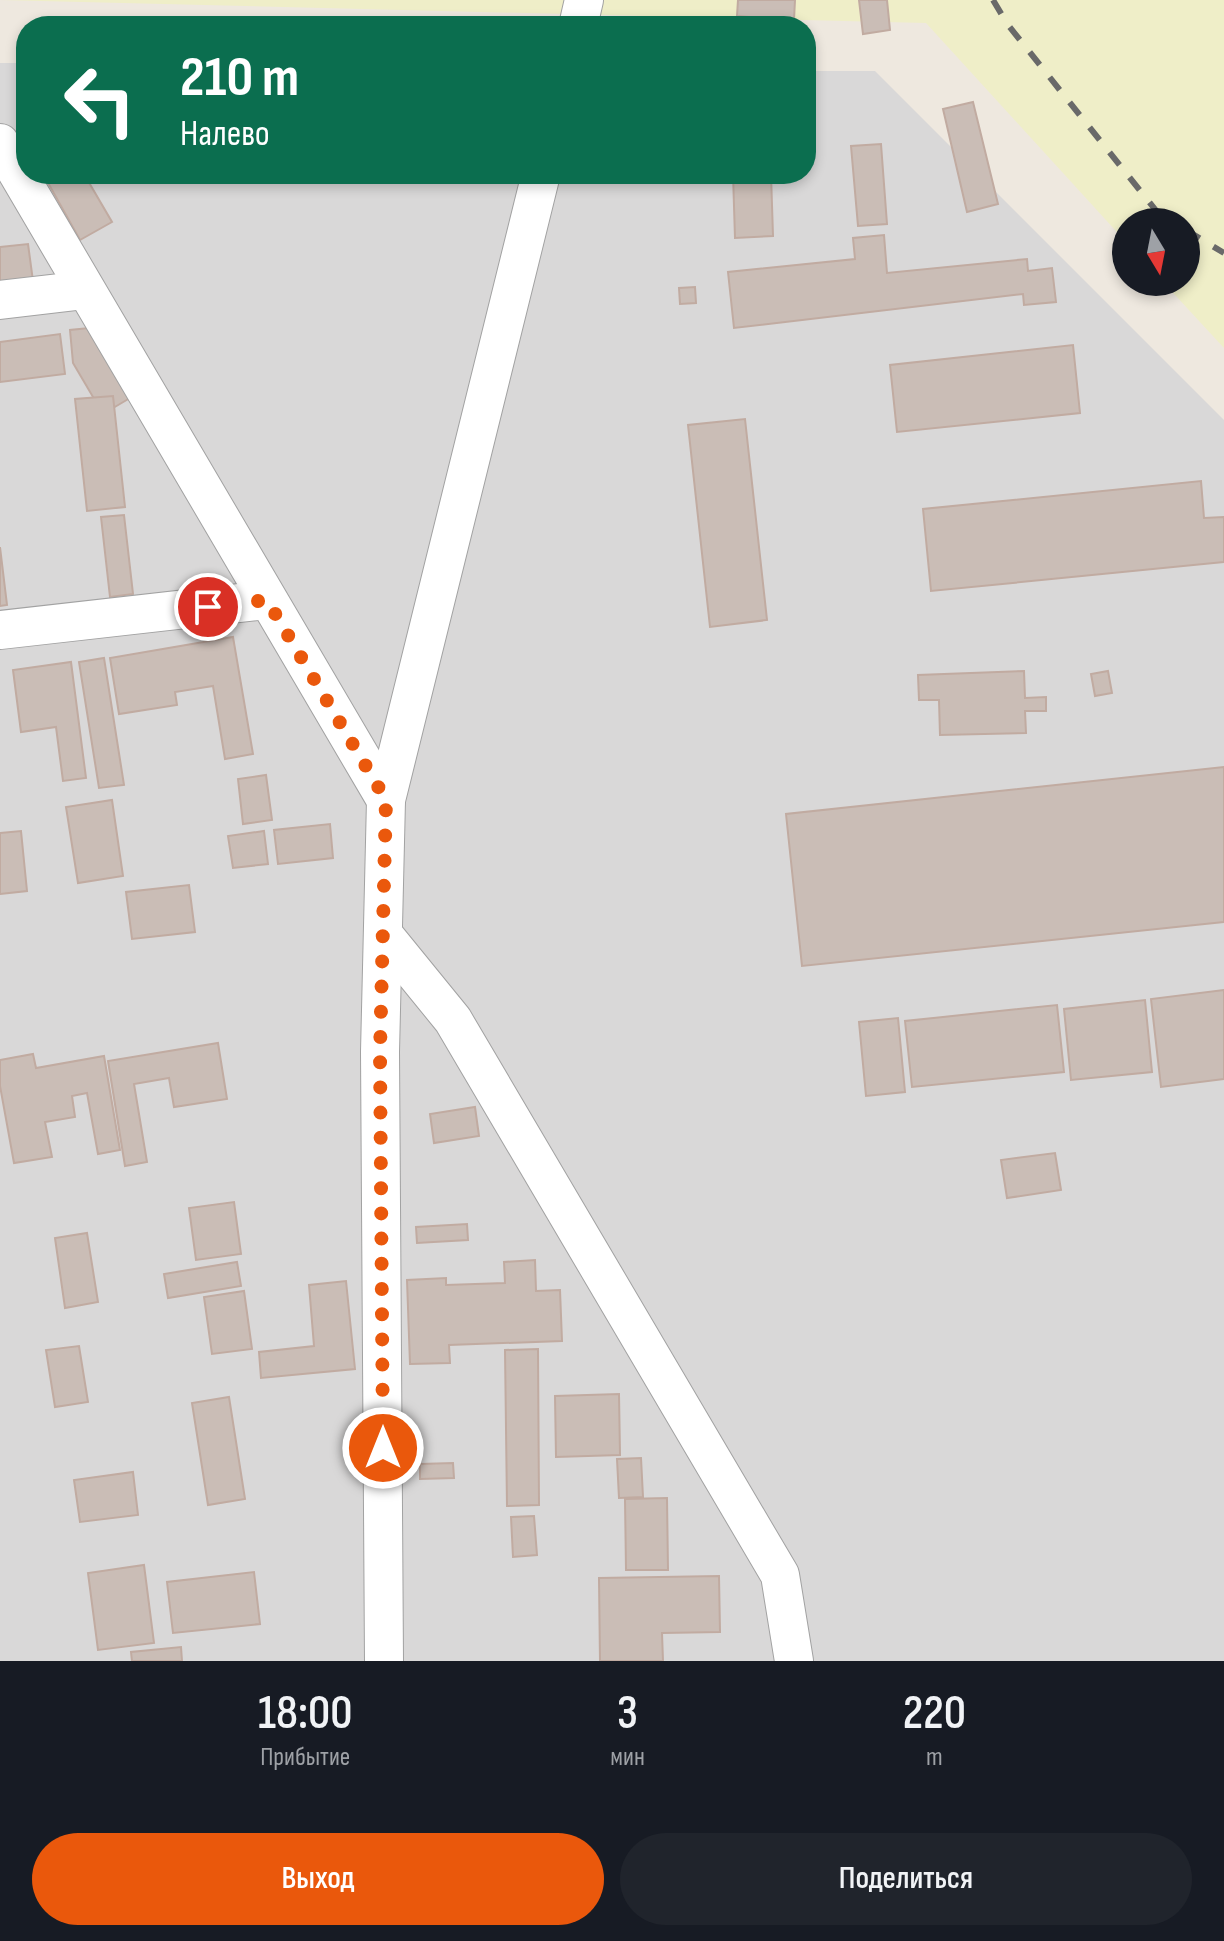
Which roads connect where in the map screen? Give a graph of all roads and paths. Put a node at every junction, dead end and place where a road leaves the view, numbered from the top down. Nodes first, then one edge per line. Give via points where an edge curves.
1 (0, 143) edge
2 (16, 171) edge
3 (24, 184) edge
4 (539, 184) edge
5 (85, 290) junction
6 (0, 300) edge
7 (267, 600) junction
8 (0, 630) edge
9 (386, 800) junction
10 (383, 934) junction
11 (384, 1661) edge
12 (794, 1661) edge

1 - 2 street
3 - 5 street
4 - 9 street
5 - 6 street
5 - 7 street
7 - 8 street
7 - 9 street
9 - 10 street
10 - 11 street
10 - 12 street via 453,1020 780,1575

